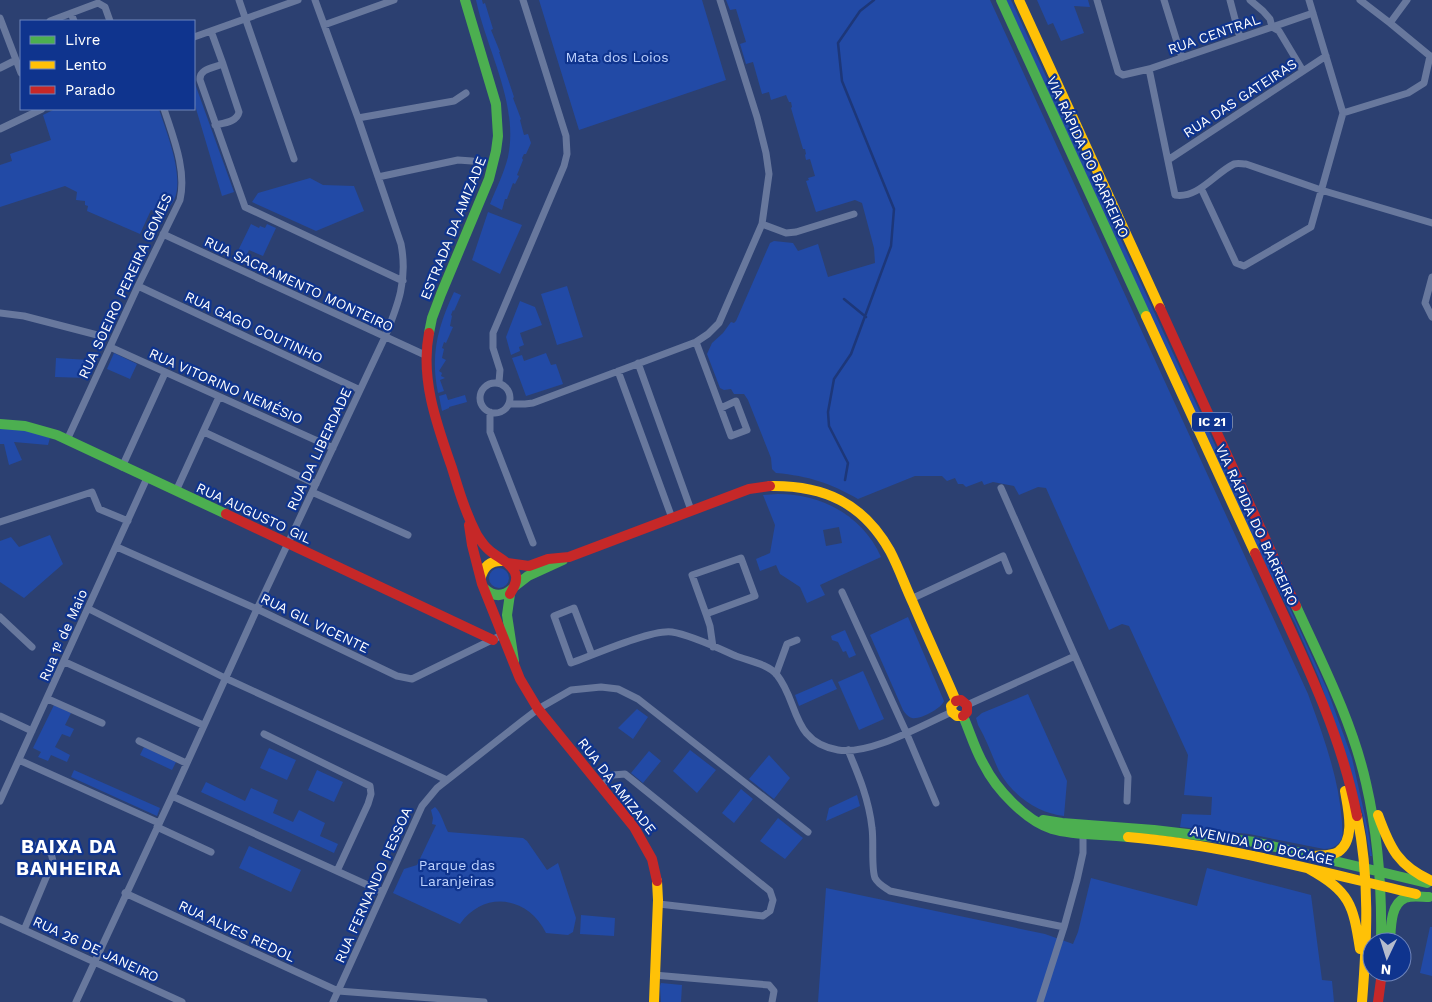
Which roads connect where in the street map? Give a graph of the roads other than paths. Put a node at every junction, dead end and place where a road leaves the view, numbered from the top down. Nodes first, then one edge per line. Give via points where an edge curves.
1 (239, 0) edge
2 (298, 0) edge
3 (315, 0) edge
4 (394, 0) edge
5 (466, 0) edge
6 (523, 0) edge
7 (720, 0) edge
8 (1001, 0) edge
9 (1019, 0) edge
10 (1097, 0) edge
11 (1164, 0) edge
12 (1230, 0) edge
13 (1250, 0) edge
14 (1309, 0) edge
15 (1360, 0) edge
16 (1407, 0) edge
17 (71, 13) junction
18 (1313, 13) junction
19 (0, 18) edge
20 (246, 18) junction
21 (53, 20) edge
22 (74, 20) edge
23 (110, 20) edge
24 (1390, 23) junction
25 (324, 25) junction
26 (1272, 26) junction
27 (211, 31) junction
28 (195, 37) edge
29 (1240, 38) junction
30 (1326, 56) junction
31 (1431, 56) edge
32 (1182, 58) junction
33 (16, 60) junction
34 (222, 64) junction
35 (0, 68) edge
36 (1150, 69) junction
37 (20, 70) edge
38 (1303, 71) junction
39 (466, 94) dead end
40 (38, 110) edge
41 (164, 110) edge
42 (1343, 113) junction
43 (358, 118) junction
44 (215, 125) junction
45 (0, 129) edge
46 (294, 158) dead end
47 (1168, 160) junction
48 (472, 161) dead end
49 (378, 178) junction
50 (1201, 188) junction
51 (1322, 190) junction
52 (854, 214) dead end
53 (1432, 222) edge
54 (762, 224) junction
55 (163, 234) junction
56 (1432, 278) edge
57 (403, 281) junction
58 (138, 286) junction
59 (0, 313) edge
60 (1432, 317) edge
61 (384, 337) junction
62 (105, 338) dead end
63 (696, 342) junction
64 (110, 347) junction
65 (425, 355) junction
66 (638, 363) junction
67 (618, 371) junction
68 (165, 373) junction
69 (499, 382) junction
70 (360, 390) junction
71 (219, 397) junction
72 (510, 404) junction
73 (432, 408) joint
74 (721, 408) junction
75 (490, 412) junction
76 (0, 424) edge
77 (204, 432) junction
78 (67, 440) junction
79 (333, 448) junction
80 (122, 467) junction
81 (147, 478) junction
82 (316, 484) junction
83 (1001, 488) dead end
84 (176, 491) junction
85 (312, 492) junction
86 (692, 510) junction
87 (468, 516) junction
88 (672, 518) junction
89 (128, 521) junction
90 (0, 522) edge
91 (408, 535) dead end
92 (533, 543) dead end
93 (288, 544) junction
94 (117, 547) junction
95 (569, 557) junction
96 (505, 562) junction
97 (1009, 571) dead end
98 (482, 584) junction
99 (513, 588) junction
100 (842, 592) dead end
101 (911, 599) junction
102 (256, 608) junction
103 (88, 609) junction
104 (706, 614) junction
105 (0, 617) edge
106 (498, 637) junction
107 (797, 640) dead end
108 (32, 647) dead end
109 (713, 647) junction
110 (592, 655) junction
111 (1075, 656) junction
112 (514, 661) junction
113 (65, 662) junction
114 (776, 674) junction
115 (224, 678) junction
116 (48, 699) junction
117 (956, 701) junction
118 (967, 705) junction
119 (538, 709) junction
120 (952, 712) junction
121 (0, 716) edge
122 (963, 716) junction
123 (102, 723) dead end
124 (203, 725) junction
125 (32, 731) junction
126 (906, 732) junction
127 (264, 734) dead end
128 (139, 741) dead end
129 (848, 750) junction
130 (19, 760) junction
131 (186, 763) junction
132 (1346, 766) junction
133 (447, 780) junction
134 (1366, 782) junction
135 (601, 786) junction
136 (172, 796) junction
137 (0, 801) edge
138 (1126, 801) dead end
139 (936, 802) dead end
140 (158, 825) junction
141 (1083, 829) junction
142 (808, 832) dead end
143 (30, 844) dead end
144 (211, 852) dead end
145 (1314, 856) junction
146 (1365, 868) junction
147 (1309, 869) junction
148 (337, 871) junction
149 (1378, 872) junction
150 (1365, 881) junction
151 (1432, 883) edge
152 (1379, 885) junction
153 (383, 892) junction
154 (125, 893) junction
155 (1430, 898) edge
156 (659, 904) junction
157 (0, 919) edge
158 (1064, 928) junction
159 (24, 930) junction
160 (1366, 932) edge
161 (1382, 932) edge
162 (1391, 932) edge
163 (93, 962) junction
164 (1362, 963) edge
165 (654, 974) junction
166 (1363, 982) edge
167 (1381, 982) edge
168 (338, 991) junction
169 (76, 1002) edge
170 (182, 1002) edge
171 (333, 1002) edge
172 (484, 1002) edge
173 (654, 1002) edge
174 (772, 1002) edge
175 (1040, 1002) edge
176 (1362, 1002) edge
177 (1378, 1002) edge

1 - 20 street
2 - 20 street
3 - 25 street, RUA DA LIBERDADE
4 - 25 street
5 - 65 main road, ESTRADA DA AMIZADE via 496,104 498,148 490,177 437,304 427,335
6 - 69 street via 568,146 564,166 494,333 493,348 500,370
7 - 54 street via 766,153 768,194
8 - 132 main road, VIA RÁPIDA DO BARREIRO / IC 21 via 1301,652 1329,715
9 - 134 main road, VIA RÁPIDA DO BARREIRO / IC 21 via 1335,691
10 - 36 street, RUA CENTRAL via 1118,72 1123,75
11 - 32 street
12 - 29 street
13 - 26 street via 1263,11
14 - 18 street
15 - 24 street
16 - 24 street
17 - 21 street
17 - 22 street
17 - 23 street via 101,3
18 - 26 street, RUA CENTRAL
18 - 30 street
19 - 33 street
20 - 27 street
20 - 46 street
24 - 31 street
25 - 43 street, RUA DA LIBERDADE
26 - 29 street, RUA CENTRAL
26 - 38 street via 1279,31
27 - 28 street
27 - 34 street
29 - 32 street, RUA CENTRAL
30 - 38 street, RUA DAS GATEIRAS
30 - 42 street
31 - 42 street via 1424,83 1408,93
32 - 36 street, RUA CENTRAL
33 - 35 street
33 - 37 street
34 - 44 street via 199,76
34 - 44 street via 239,112 235,120
36 - 47 street
38 - 47 street, RUA DAS GATEIRAS
39 - 43 street via 454,101
40 - 45 street
41 - 55 street, RUA SOEIRO PEREIRA GOMES via 183,188
42 - 51 street
43 - 49 street, RUA DA LIBERDADE
44 - 57 street via 246,207
47 - 50 street via 1175,195 1184,197
48 - 49 street via 458,160
49 - 57 street, RUA DA LIBERDADE via 401,244
50 - 51 street via 1236,163
50 - 51 street via 1236,263 1244,266 1311,227
51 - 53 street
52 - 54 street via 796,232 786,233
54 - 63 street via 719,322
55 - 58 street, RUA SOEIRO PEREIRA GOMES
55 - 61 street, RUA SACRAMENTO MONTEIRO
56 - 60 street via 1425,303
57 - 61 street, RUA DA LIBERDADE via 402,294
58 - 64 street, RUA SOEIRO PEREIRA GOMES
58 - 70 street, RUA GAGO COUTINHO
59 - 62 street via 24,316
61 - 65 street, RUA SACRAMENTO MONTEIRO
61 - 70 street, RUA DA LIBERDADE
63 - 66 street
63 - 74 street
64 - 68 street, RUA VITORINO NEMÉSIO
64 - 78 street, RUA SOEIRO PEREIRA GOMES
65 - 73 main road, ESTRADA DA AMIZADE
66 - 67 street
66 - 86 street
67 - 72 street via 533,403
67 - 88 street
68 - 71 street, RUA VITORINO NEMÉSIO
68 - 80 street
69 - 72 street via 509,391
69 - 75 street via 486,385 479,396 484,409
70 - 79 street, RUA DA LIBERDADE
71 - 77 street
71 - 79 street, RUA VITORINO NEMÉSIO
72 - 75 street via 501,412
73 - 87 main road, RUA DA AMIZADE
74 - 74 street via 731,436 747,430 736,401
75 - 92 street via 490,432
76 - 78 main road, RUA AUGUSTO GIL via 32,428
77 - 82 street
77 - 84 street
78 - 80 main road, RUA AUGUSTO GIL
79 - 82 street, RUA DA LIBERDADE
80 - 81 main road, RUA AUGUSTO GIL
81 - 84 main road, RUA AUGUSTO GIL
81 - 89 street, Rua 1º de Maio
82 - 85 street, RUA DA LIBERDADE
83 - 111 street
84 - 93 main road, RUA AUGUSTO GIL
85 - 91 street
85 - 93 street, RUA DA LIBERDADE
86 - 88 main road
86 - 101 main road via 758,487 792,484 821,490 850,506 877,531
87 - 96 main road, RUA DA AMIZADE via 487,550
87 - 98 main road, RUA DA AMIZADE
88 - 95 main road
89 - 90 street via 99,509 92,492
89 - 94 street, Rua 1º de Maio
93 - 102 street, RUA DA LIBERDADE
93 - 106 main road, RUA AUGUSTO GIL
94 - 102 street, RUA GIL VICENTE
94 - 103 street, Rua 1º de Maio
95 - 96 main road via 548,559 529,566
95 - 99 main road via 528,576
96 - 98 main road via 494,561 486,566 481,575
96 - 99 main road, RUA DA AMIZADE via 514,569
97 - 101 street via 1003,556
98 - 99 main road via 497,596
98 - 106 main road, RUA DA AMIZADE
99 - 112 main road, RUA DA AMIZADE via 506,613
100 - 126 street
101 - 117 main road
102 - 106 street, RUA GIL VICENTE via 397,676 412,679
102 - 115 street, RUA DA LIBERDADE
103 - 113 street, Rua 1º de Maio
103 - 115 street
104 - 104 street via 755,596 741,558 692,575
104 - 109 street
105 - 108 street
106 - 112 main road, RUA DA AMIZADE
107 - 114 street via 787,644
109 - 110 street via 674,632 664,632
109 - 114 street
110 - 110 street via 574,608 554,616 571,663
111 - 118 street
111 - 138 street via 1128,777
112 - 119 main road, RUA DA AMIZADE via 525,689
113 - 116 street, Rua 1º de Maio
113 - 124 street
114 - 129 street via 805,731 820,744
115 - 124 street, RUA DA LIBERDADE
115 - 133 street
116 - 123 street
116 - 125 street, Rua 1º de Maio
117 - 118 main road via 961,700
117 - 120 main road via 951,706
118 - 122 main road
119 - 133 street, RUA FERNANDO PESSOA
119 - 135 main road, RUA DA AMIZADE
119 - 142 street, RUA FERNANDO PESSOA via 571,690 618,689 638,700
120 - 122 main road
120 - 126 street
121 - 125 street
122 - 141 main road via 985,767 1012,801 1034,821 1046,827 1061,831
124 - 131 street, RUA DA LIBERDADE
125 - 130 street, Rua 1º de Maio
126 - 129 street via 874,746
126 - 139 street
127 - 148 street via 370,786 368,804
128 - 131 street
129 - 158 street via 870,809 874,871 881,885 890,891
130 - 137 street, Rua 1º de Maio
130 - 140 street
131 - 136 street, RUA DA LIBERDADE
132 - 145 main road via 1347,838 1338,851
132 - 146 main road, VIA RÁPIDA DO BARREIRO / IC 21
133 - 153 street, RUA FERNANDO PESSOA via 422,806
134 - 149 main road, VIA RÁPIDA DO BARREIRO / IC 21 via 1377,845
134 - 151 main road via 1393,853 1402,864
135 - 156 main road, RUA DA AMIZADE via 646,846 658,879
135 - 156 street via 613,775 624,774 770,891 773,900 770,912 763,916
136 - 140 street, RUA DA LIBERDADE
136 - 148 street
140 - 144 street
140 - 154 street, RUA DA LIBERDADE
141 - 145 main road, AVENIDA DO BOCAGE via 1221,838 1255,842
141 - 147 main road, AVENIDA DO BOCAGE via 1205,846
141 - 158 street via 1083,853
143 - 159 street via 50,853 53,865
145 - 146 main road, AVENIDA DO BOCAGE
146 - 149 main road, AVENIDA DO BOCAGE
146 - 150 main road, VIA RÁPIDA DO BARREIRO
147 - 150 main road, AVENIDA DO BOCAGE
147 - 164 main road via 1331,880 1349,901
148 - 153 street
149 - 151 main road, AVENIDA DO BOCAGE
149 - 152 main road, VIA RÁPIDA DO BARREIRO
150 - 152 main road, AVENIDA DO BOCAGE
150 - 160 main road, VIA RÁPIDA DO BARREIRO
152 - 155 main road, AVENIDA DO BOCAGE
152 - 161 main road, VIA RÁPIDA DO BARREIRO
153 - 168 street, RUA FERNANDO PESSOA
154 - 163 street, RUA DA LIBERDADE
154 - 168 street, RUA ALVES REDOL
155 - 162 main road via 1404,898 1398,903
156 - 165 main road, RUA DA AMIZADE
157 - 159 street, RUA 26 DE JANEIRO
158 - 175 street
159 - 163 street, RUA 26 DE JANEIRO
163 - 169 street, RUA DA LIBERDADE
163 - 170 street, RUA 26 DE JANEIRO
165 - 173 main road, RUA DA AMIZADE
165 - 174 street via 769,984 774,991
166 - 176 main road, VIA RÁPIDA DO BARREIRO
167 - 177 main road
168 - 171 street, RUA FERNANDO PESSOA
168 - 172 street

